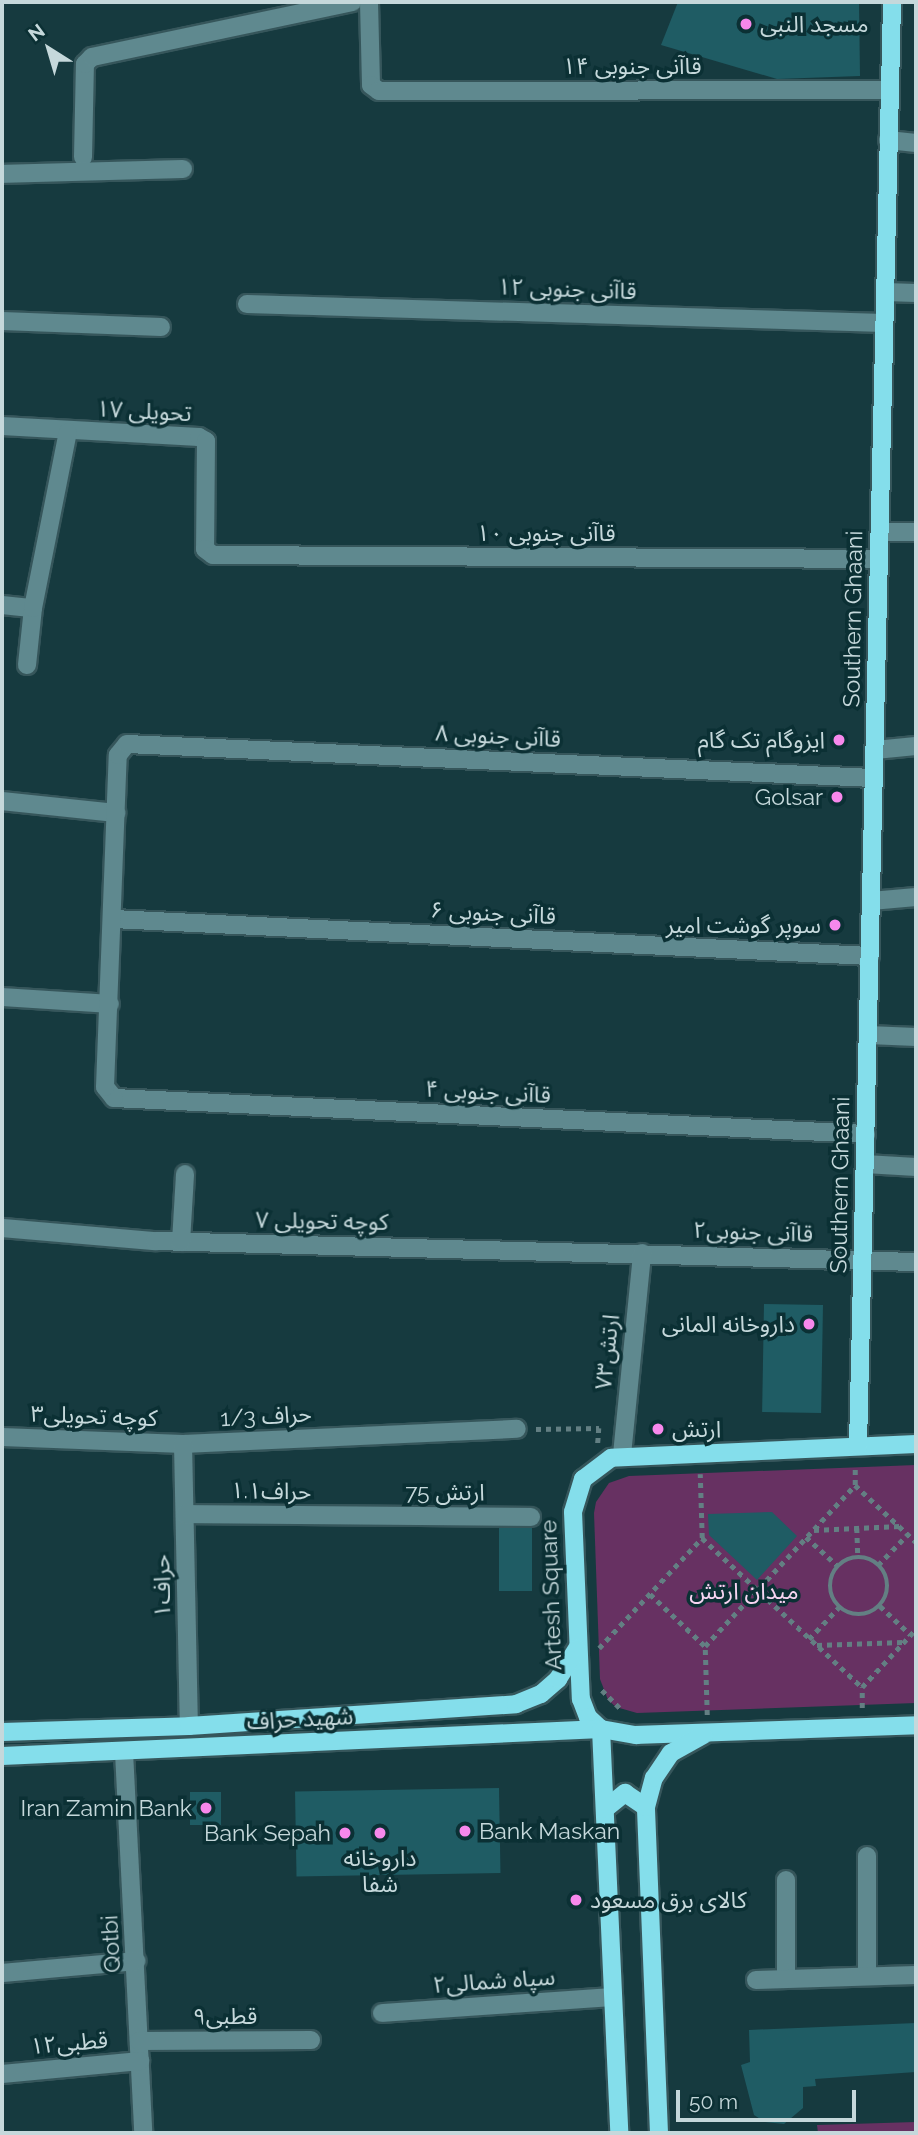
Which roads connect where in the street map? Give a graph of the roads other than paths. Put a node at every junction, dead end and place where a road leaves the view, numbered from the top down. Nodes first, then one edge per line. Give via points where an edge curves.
1 (352, 2) edge
2 (369, 2) edge
3 (892, 2) edge
4 (890, 90) junction
5 (888, 140) junction
6 (916, 143) edge
7 (83, 157) dead end
8 (183, 169) dead end
9 (2, 174) edge
10 (885, 292) junction
11 (916, 293) edge
12 (247, 304) dead end
13 (2, 321) edge
14 (884, 323) junction
15 (161, 327) dead end
16 (2, 426) edge
17 (68, 432) junction
18 (880, 532) junction
19 (916, 532) edge
20 (213, 555) joint
21 (879, 559) junction
22 (2, 605) edge
23 (33, 608) junction
24 (27, 665) dead end
25 (916, 746) edge
26 (875, 750) junction
27 (874, 778) junction
28 (2, 801) edge
29 (116, 813) junction
30 (916, 897) edge
31 (871, 901) junction
32 (113, 919) junction
33 (870, 956) junction
34 (2, 997) edge
35 (110, 1004) junction
36 (868, 1035) junction
37 (916, 1037) edge
38 (866, 1134) junction
39 (865, 1164) junction
40 (916, 1167) edge
41 (185, 1174) dead end
42 (2, 1228) edge
43 (181, 1242) junction
44 (642, 1253) junction
45 (863, 1259) junction
46 (916, 1262) edge
47 (517, 1429) road end
48 (2, 1437) edge
49 (183, 1444) junction
50 (916, 1444) edge
51 (858, 1446) junction
52 (622, 1455) junction
53 (184, 1514) junction
54 (358, 1516) joint
55 (531, 1517) dead end
56 (577, 1649) junction
57 (420, 1710) junction
58 (916, 1725) edge
59 (189, 1726) junction
60 (601, 1730) junction
61 (2, 1732) edge
62 (708, 1732) junction
63 (418, 1738) junction
64 (124, 1752) junction
65 (2, 1756) edge
66 (646, 1807) junction
67 (605, 1809) junction
68 (867, 1856) dead end
69 (786, 1880) dead end
70 (136, 1961) junction
71 (2, 1973) edge
72 (916, 1975) edge
73 (867, 1976) junction
74 (786, 1979) junction
75 (756, 1980) dead end
76 (610, 1997) junction
77 (382, 2013) dead end
78 (311, 2040) dead end
79 (139, 2041) junction
80 (140, 2062) junction
81 (2, 2074) edge
82 (143, 2133) edge
83 (619, 2133) edge
84 (659, 2133) edge

1 - 7 street via 92,57 85,64
2 - 4 street, قاآنی جنوبی ۱۴ via 374,89
3 - 4 main road, Southern Ghaani
4 - 5 main road, Southern Ghaani
5 - 6 street
5 - 10 main road, Southern Ghaani
8 - 9 street
10 - 11 street
10 - 14 main road, Southern Ghaani
12 - 14 street, قاآنی جنوبی ۱۲
13 - 15 street
14 - 18 main road, Southern Ghaani
16 - 17 street, تحویلی ۱۷
17 - 20 street, تحویلی ۱۷ via 199,437 206,441 205,549
17 - 23 street
18 - 19 street
18 - 21 main road, Southern Ghaani
20 - 21 street, قاآنی جنوبی ۱۰
21 - 26 main road, Southern Ghaani
22 - 23 street
23 - 24 street
25 - 26 street
26 - 27 main road, Southern Ghaani
27 - 29 street, قاآنی جنوبی ۸ via 127,744 120,749
27 - 31 main road, Southern Ghaani
28 - 29 street
29 - 32 street
30 - 31 street
31 - 33 main road, Southern Ghaani
32 - 33 street, قاآنی جنوبی ۶
32 - 35 street
33 - 36 main road, Southern Ghaani
34 - 35 street
35 - 38 street, قاآنی جنوبی ۴ via 108,1095 114,1098
36 - 37 street
36 - 38 main road, Southern Ghaani
38 - 39 main road, Southern Ghaani
39 - 40 street
39 - 45 main road, Southern Ghaani
41 - 43 street
42 - 43 street, کوچه تحویلی ۷
43 - 44 street, کوچه تحویلی ۷
44 - 45 street, ۲قاآنی جنوبی
44 - 52 street, ارتش۷۳
45 - 46 street, ۲قاآنی جنوبی
45 - 51 main road, Southern Ghaani
47 - 49 street, 1/3 حراف
48 - 49 street, کوچه تحویلی۳
49 - 53 street, حراف۱
50 - 51 main road
51 - 52 main road
52 - 56 main road, Artesh Square via 598,1465 583,1479 573,1512
53 - 54 street, حراف۱.۱
53 - 59 street, حراف۱
54 - 55 street, 75 ارتش
56 - 57 main road via 558,1679 541,1694 516,1704
56 - 60 main road, Artesh Square via 581,1699 588,1717
57 - 59 main road
57 - 63 main road
58 - 62 main road
59 - 61 main road
60 - 62 main road via 636,1735
60 - 63 main road, شهید حراف
60 - 67 main road
62 - 66 main road via 671,1753 654,1778
63 - 64 main road, شهید حراف
64 - 65 main road, شهید حراف
64 - 70 street, Qotbi
66 - 67 main road via 625,1793
66 - 84 main road
67 - 76 main road
68 - 73 street
69 - 74 street
70 - 71 street
70 - 79 street, Qotbi
72 - 73 street
73 - 74 street
74 - 75 street
76 - 77 street, سپاه شمالی۲
76 - 83 main road
78 - 79 street, قطبی۹
79 - 80 street, Qotbi
80 - 81 street, قطبی۱۲
80 - 82 street, Qotbi

